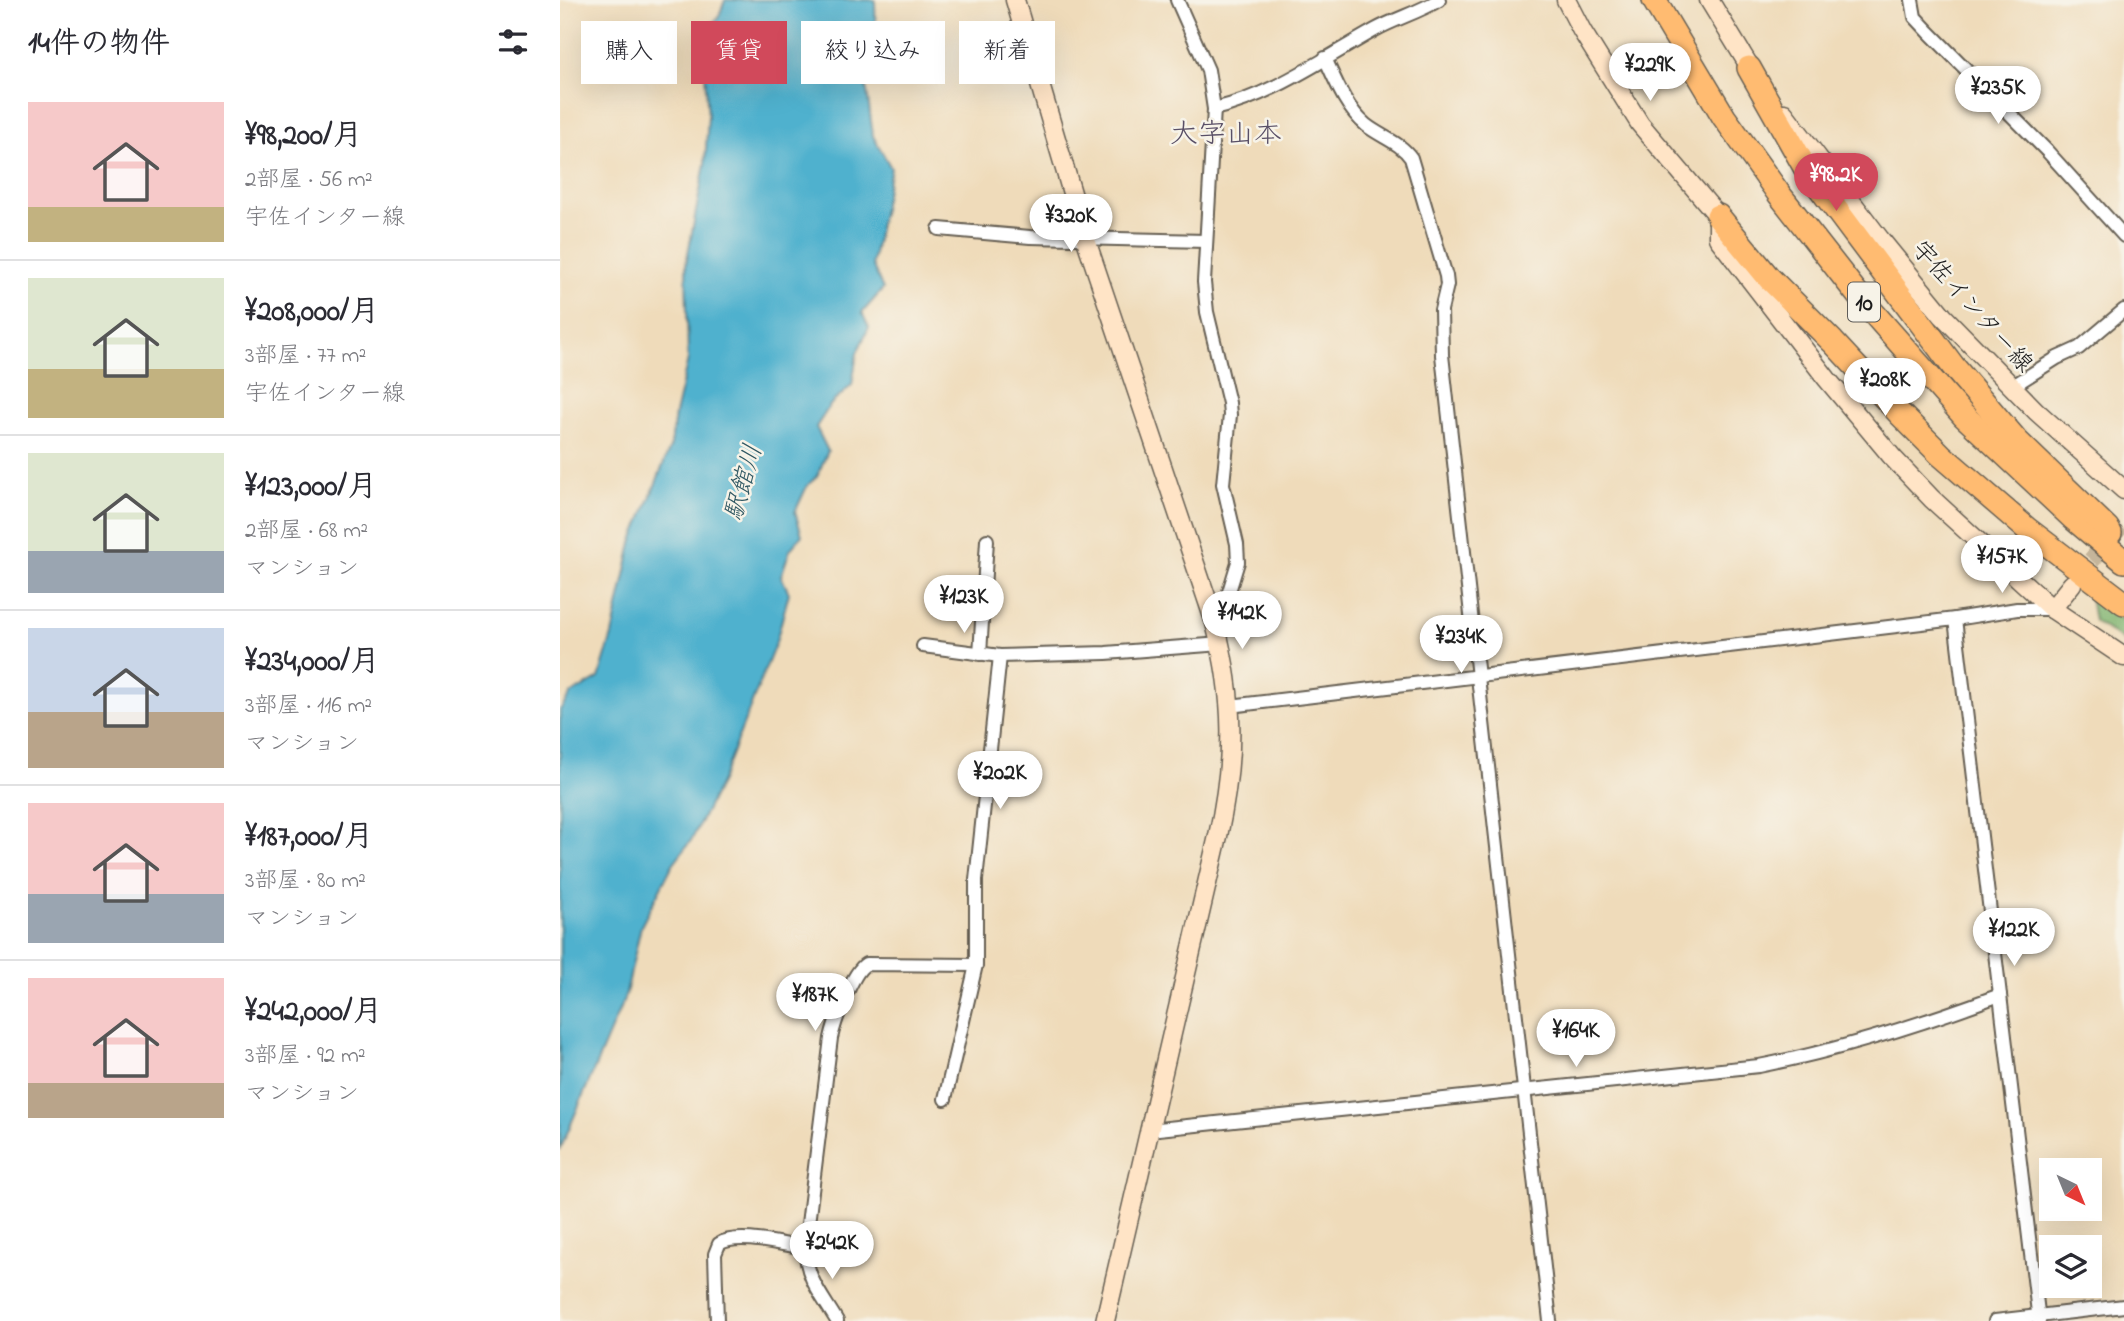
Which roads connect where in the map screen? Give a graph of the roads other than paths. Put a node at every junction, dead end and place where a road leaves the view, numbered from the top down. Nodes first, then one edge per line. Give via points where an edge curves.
1 (1016, 0) edge
2 (1177, 0) edge
3 (1439, 0) edge
4 (1566, 0) edge
5 (1654, 0) edge
6 (1709, 0) edge
7 (1912, 0) edge
8 (1325, 58) junction
9 (1749, 68) junction
10 (1213, 110) junction
11 (1718, 216) junction
12 (939, 229) dead end
13 (2124, 236) edge
14 (1085, 237) junction
15 (1206, 241) junction
16 (2124, 310) edge
17 (2013, 386) junction
18 (2124, 490) edge
19 (987, 540) dead end
20 (2124, 560) edge
21 (2072, 584) tunnel mouth
22 (2124, 603) edge
23 (2052, 609) junction
24 (1955, 619) junction
25 (1219, 638) junction
26 (923, 646) dead end
27 (980, 654) junction
28 (1000, 656) junction
29 (2124, 657) edge
30 (1478, 677) junction
31 (1230, 706) junction
32 (976, 965) junction
33 (2000, 995) junction
34 (1525, 1091) junction
35 (945, 1099) dead end
36 (1149, 1130) junction
37 (805, 1248) junction
38 (2124, 1306) edge
39 (2038, 1319) edge
40 (717, 1321) edge
41 (837, 1321) edge
42 (1105, 1321) edge
43 (1550, 1321) edge
44 (1995, 1321) edge

1 - 14 main road
2 - 10 street via 1208,70
3 - 8 street
4 - 11 main road via 1640,124
5 - 20 highway, 10 via 1724,117 1862,300 1963,415
6 - 9 main road, 宇佐インター線
7 - 13 street via 1915,17 1922,25
8 - 10 street via 1264,91
8 - 30 street via 1355,114 1411,158 1446,276 1441,340
9 - 17 main road, 宇佐インター線 via 1943,316
9 - 20 highway via 1805,169 1914,317 2017,441 2107,528
10 - 15 street
11 - 22 highway via 1769,278 1941,455
11 - 23 main road via 1718,238 1893,458
12 - 14 street
14 - 15 street
14 - 25 main road
15 - 25 street via 1205,300 1230,415 1223,493 1238,562
16 - 17 street via 2079,348
17 - 18 main road, 宇佐インター線
19 - 27 street
21 - 23 main road
23 - 24 street
23 - 29 main road
24 - 30 street
24 - 33 street
25 - 28 street via 1106,653
25 - 31 main road
26 - 27 street
27 - 28 street
28 - 32 street via 976,880
30 - 31 street
30 - 34 street
31 - 36 main road via 1226,799
32 - 35 street
32 - 37 street via 873,963 858,971 831,1038
33 - 34 street via 1933,1020 1759,1066
33 - 39 street
34 - 36 street
34 - 43 street
36 - 42 main road
37 - 40 street via 730,1239 719,1244 715,1255
37 - 41 street via 810,1278
38 - 39 street
39 - 44 street

